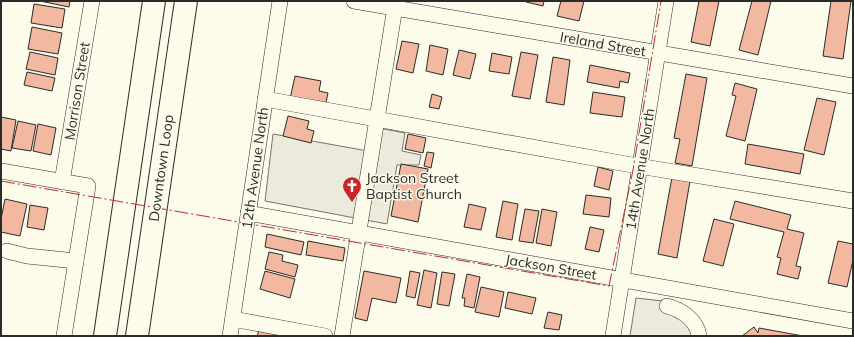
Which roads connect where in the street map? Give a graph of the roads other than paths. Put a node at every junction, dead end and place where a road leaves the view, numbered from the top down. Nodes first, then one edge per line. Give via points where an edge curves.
1 (92, 1) edge
2 (154, 1) edge
3 (186, 1) edge
4 (280, 1) edge
5 (354, 1) edge
6 (666, 1) edge
7 (395, 4) edge
8 (658, 53) junction
9 (853, 86) edge
10 (265, 99) junction
11 (378, 119) junction
12 (640, 166) junction
13 (1, 171) edge
14 (62, 182) junction
15 (853, 201) edge
16 (248, 213) junction
17 (359, 232) junction
18 (6, 251) dead end
19 (76, 262) junction
20 (622, 280) junction
21 (667, 306) dead end
22 (233, 319) junction
23 (853, 321) edge
24 (64, 336) edge
25 (105, 336) edge
26 (137, 336) edge
27 (230, 336) edge
28 (325, 336) edge
29 (342, 336) edge
30 (613, 336) edge
31 (699, 336) edge

1 - 14 street, Morrison Street
2 - 25 highway
3 - 26 highway, Downtown Loop
4 - 10 street, 12th Avenue North
5 - 7 street, Ireland Street
6 - 8 street, 14th Avenue North
7 - 8 street, Ireland Street
7 - 11 street
8 - 9 street, Ireland Street
8 - 12 street, 14th Avenue North
10 - 11 street
10 - 16 street, 12th Avenue North
11 - 12 street
11 - 17 street
12 - 15 street
12 - 20 street, 14th Avenue North
13 - 14 street
14 - 19 street via 88,186
16 - 17 street, Jackson Street
16 - 22 street, 12th Avenue North
17 - 20 street, Jackson Street
17 - 29 street
18 - 19 street
19 - 24 street
20 - 23 street, Jackson Street
20 - 30 street, 14th Avenue North
21 - 31 street via 676,308 689,317 698,329
22 - 27 street, 12th Avenue North
22 - 28 street

